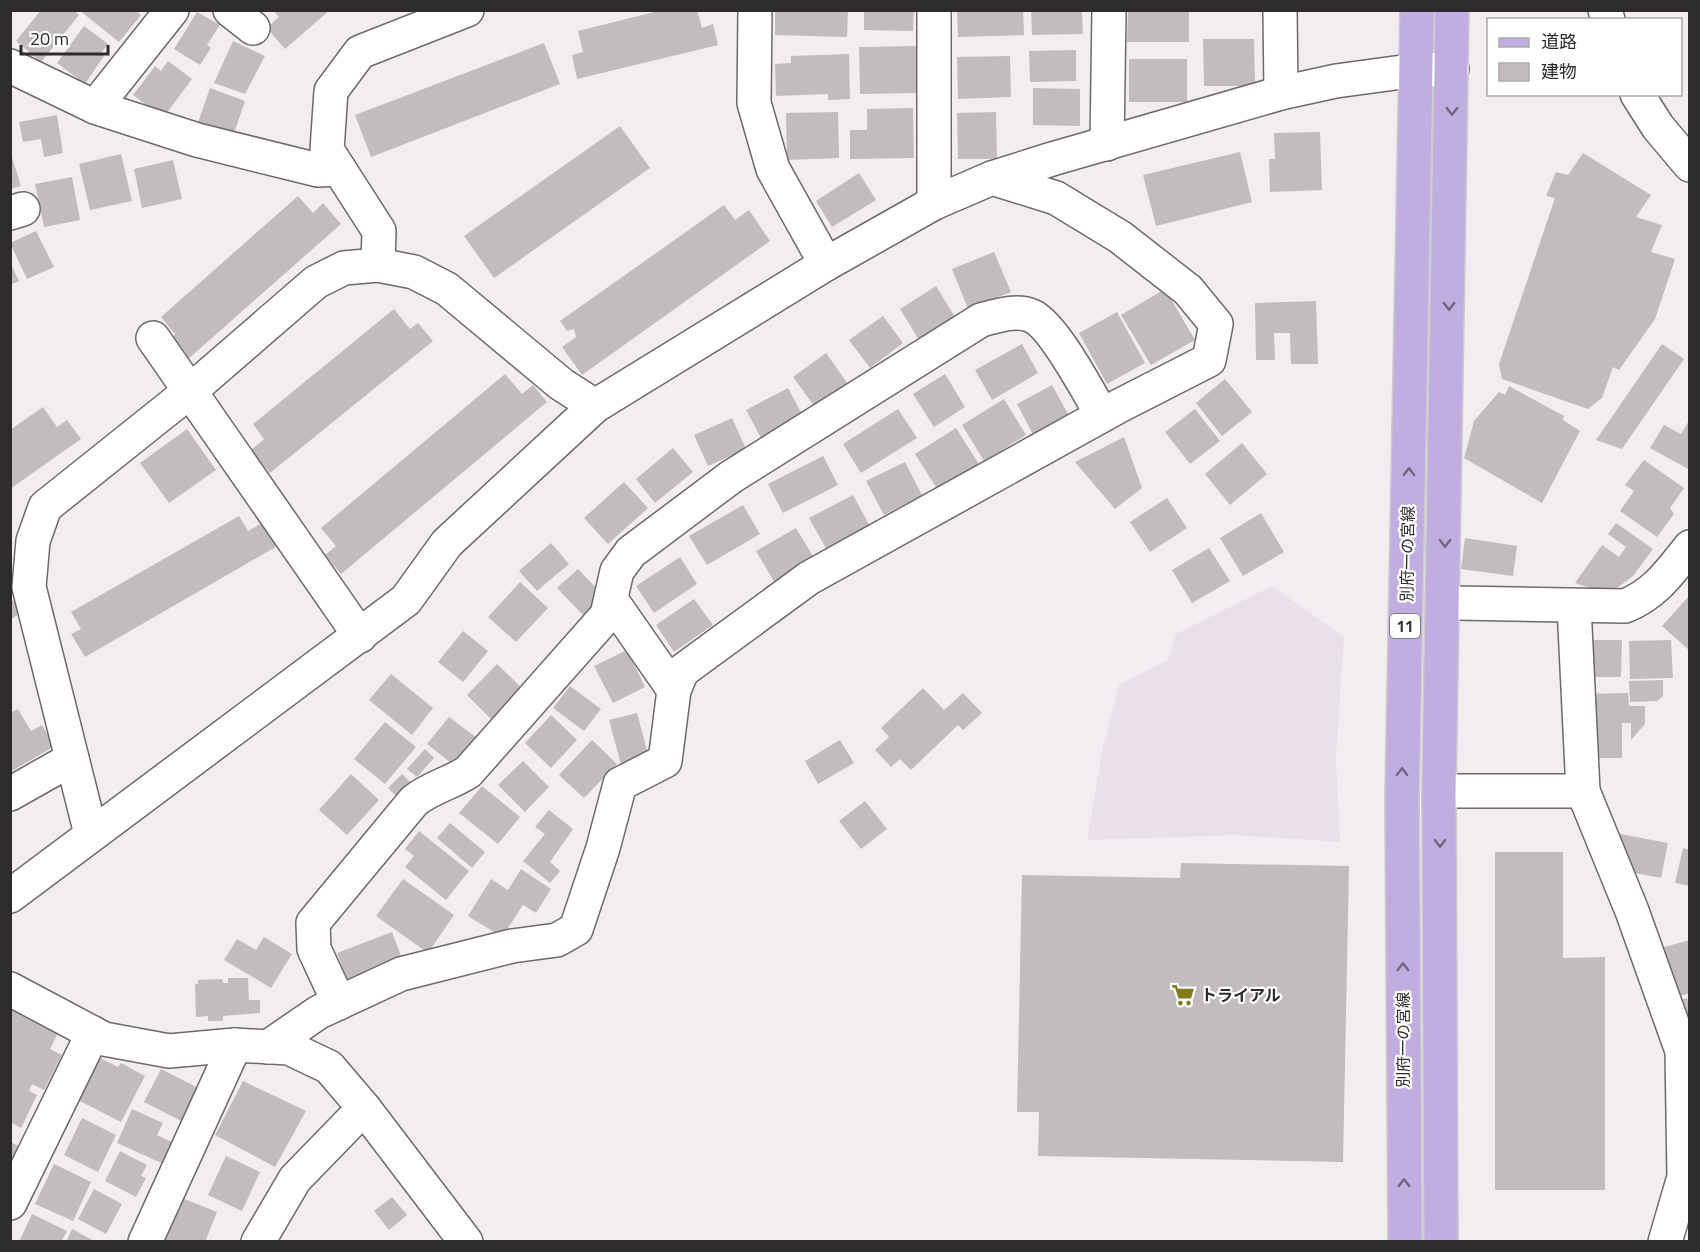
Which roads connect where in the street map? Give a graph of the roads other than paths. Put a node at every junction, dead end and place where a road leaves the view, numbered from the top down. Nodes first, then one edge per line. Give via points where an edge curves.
1 (172, 10) edge
2 (467, 10) edge
3 (755, 10) edge
4 (934, 10) edge
5 (1109, 10) edge
6 (1280, 10) edge
7 (1417, 10) edge
8 (1452, 10) edge
9 (10, 66) edge
10 (1452, 69) junction
11 (1418, 70) junction
12 (1281, 93) junction
13 (1638, 96) edge
14 (95, 107) junction
15 (1107, 144) junction
16 (1689, 165) edge
17 (339, 169) junction
18 (992, 178) junction
19 (934, 203) junction
20 (826, 264) junction
21 (378, 265) junction
22 (153, 338) dead end
23 (189, 392) junction
24 (595, 406) junction
25 (1102, 415) junction
26 (1689, 547) edge
27 (1444, 598) junction
28 (612, 601) junction
29 (1574, 606) junction
30 (360, 636) junction
31 (674, 690) junction
32 (72, 759) junction
33 (1439, 791) junction
34 (1583, 791) junction
35 (10, 794) edge
36 (91, 834) junction
37 (10, 897) edge
38 (10, 989) edge
39 (339, 1003) junction
40 (93, 1032) junction
41 (235, 1045) junction
42 (268, 1047) junction
43 (1686, 1050) edge
44 (364, 1108) junction
45 (1687, 1176) edge
46 (10, 1203) edge
47 (145, 1242) edge
48 (258, 1242) edge
49 (466, 1242) edge
50 (1405, 1242) edge
51 (1441, 1242) edge
52 (1665, 1242) edge

1 - 14 street
2 - 17 street via 360,52 331,91 327,150
3 - 20 street via 754,103 773,169
4 - 19 street
5 - 15 street
6 - 12 street
7 - 11 main road, 別府一の宮線 / 11
8 - 10 main road, 11
9 - 14 street
10 - 11 street
10 -> 27 main road, 11
11 - 12 street
50 -> 11 main road, 別府一の宮線 / 11 via 1402,799
12 - 15 street
13 - 16 street
14 - 17 street via 197,140 318,170
15 - 18 street
17 - 21 street via 379,231
18 - 19 street
18 - 25 street via 1056,198 1120,237 1188,290 1216,324 1209,360
19 - 20 street
20 - 24 street
21 - 23 street via 344,268 316,282
21 - 24 street via 414,272 447,289 561,384
22 - 23 street
23 - 30 street
23 - 32 street via 45,507 33,541 29,586
24 - 30 street via 447,543 406,600
25 - 28 street via 1053,336 1032,316 1011,312 981,320 730,477 632,552 617,571
25 - 31 street via 809,578 682,671
26 - 29 street via 1662,583 1644,598 1625,606
27 - 29 street via 1457,603
27 - 33 main road, 11
28 - 31 street
28 - 39 street via 607,615 468,772 430,789 414,801 313,923 314,949
29 - 34 street
30 - 36 street
31 - 39 street via 665,761 620,784 576,929 557,940 512,946 401,974
32 - 35 street
32 - 36 street
33 - 34 street
33 -> 51 main road, 11
34 - 43 street
36 - 37 street
38 - 40 street
39 - 42 street
40 - 41 street via 104,1039 169,1051
40 - 46 street
41 - 42 street
41 - 47 street
42 - 44 street via 289,1048 329,1067
43 - 45 street
44 - 48 street via 295,1179
44 - 49 street
45 - 52 street

